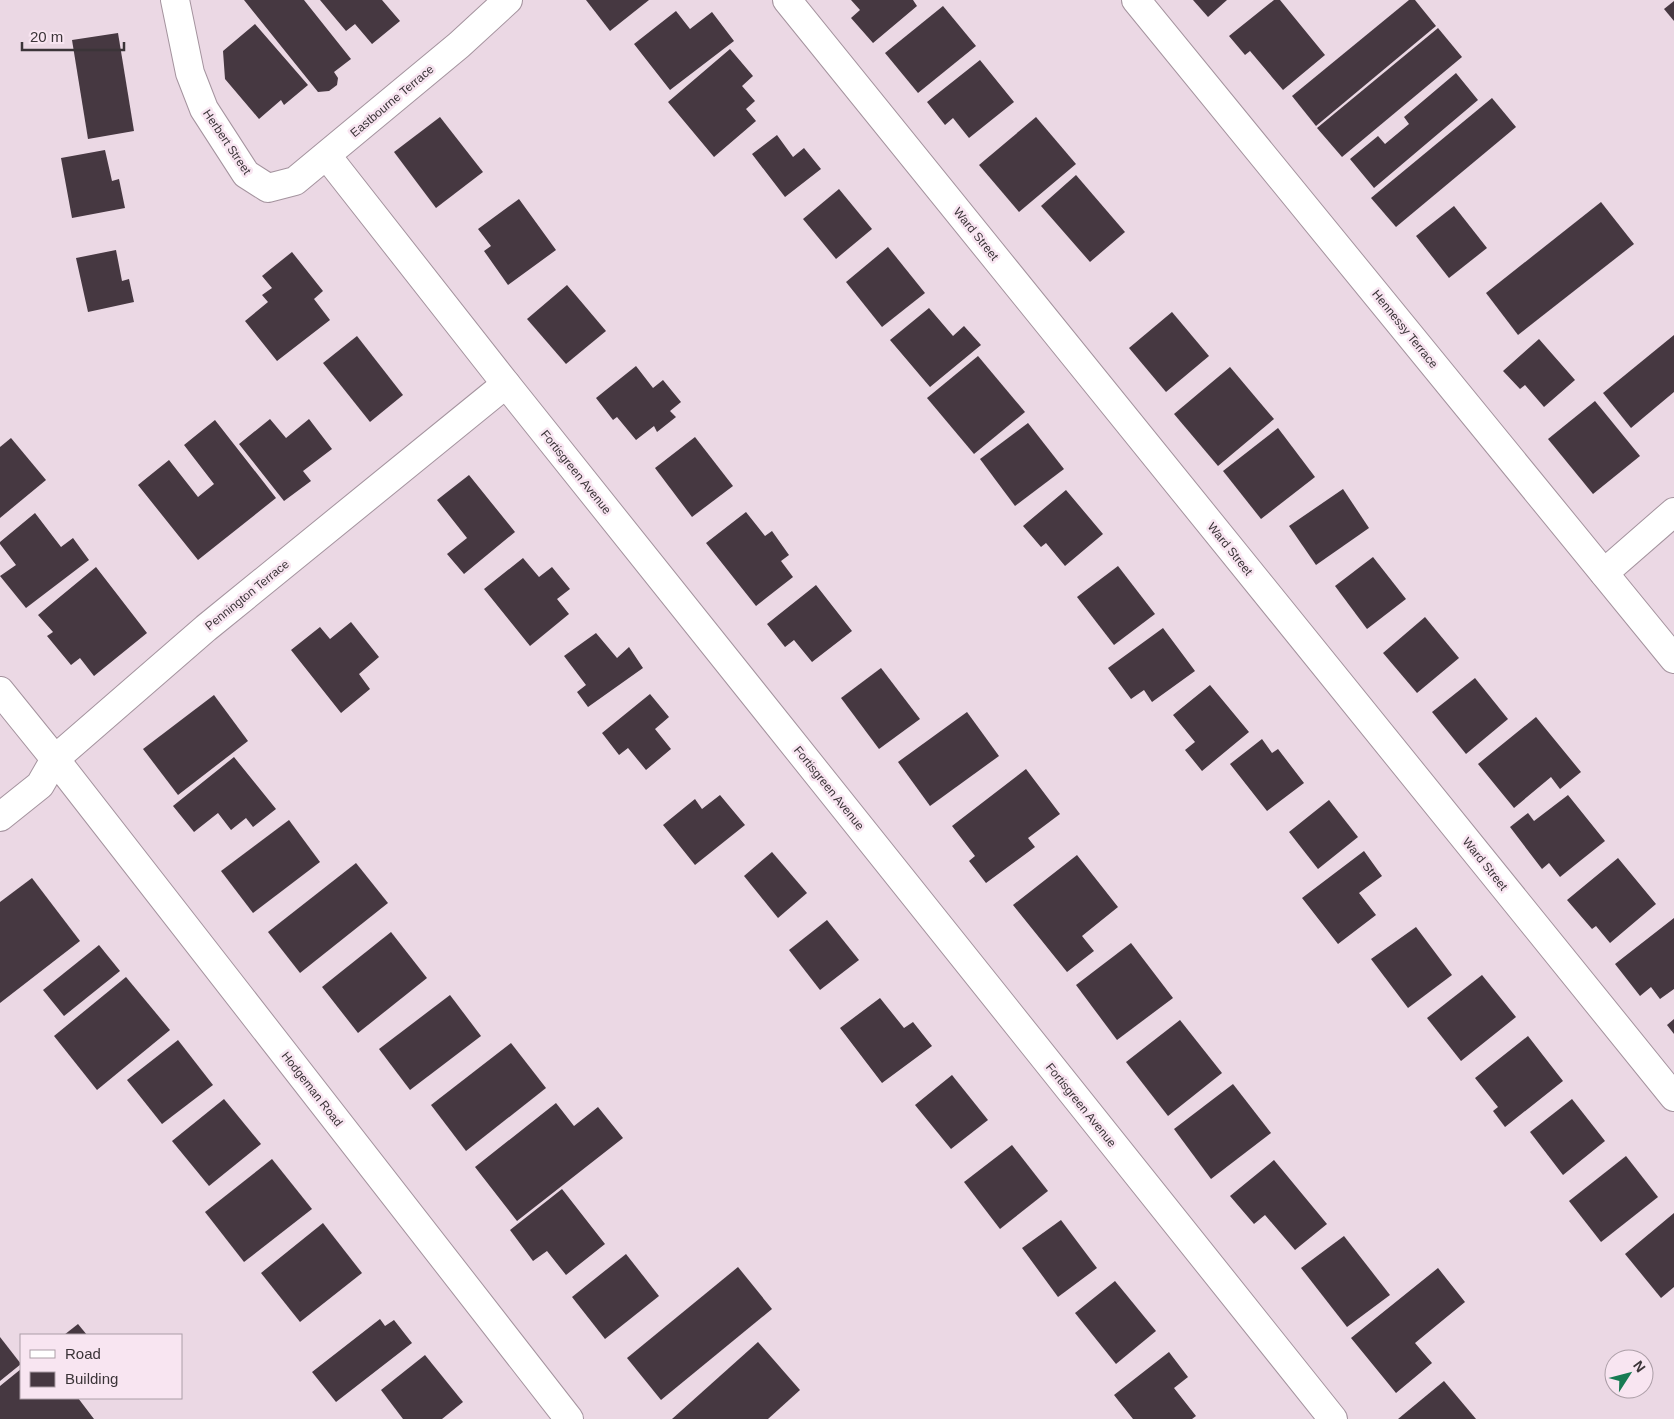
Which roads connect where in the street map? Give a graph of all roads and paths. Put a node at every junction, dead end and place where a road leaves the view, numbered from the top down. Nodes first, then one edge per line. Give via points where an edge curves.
1 (175, 0) edge
2 (508, 0) edge
3 (787, 0) edge
4 (1136, 0) edge
5 (326, 156) junction
6 (268, 188) joint
7 (506, 384) junction
8 (1674, 512) edge
9 (1604, 573) junction
10 (1674, 659) edge
11 (0, 691) edge
12 (55, 759) junction
13 (0, 817) edge
14 (1674, 1097) edge
15 (569, 1419) edge
16 (1333, 1419) edge

1 - 6 street, Herbert Street via 190,73 204,109 246,174
2 - 5 street, Eastbourne Terrace
3 - 14 street, Ward Street
4 - 9 street, Hennessy Terrace
5 - 6 street, Eastbourne Terrace via 295,181
5 - 7 street, Fortisgreen Avenue
7 - 12 street, Pennington Terrace via 206,628
7 - 16 street, Fortisgreen Avenue
8 - 9 street
9 - 10 street, Hennessy Terrace
11 - 12 street, Hodgeman Road
12 - 13 street, Pennington Terrace via 40,786
12 - 15 street, Hodgeman Road

